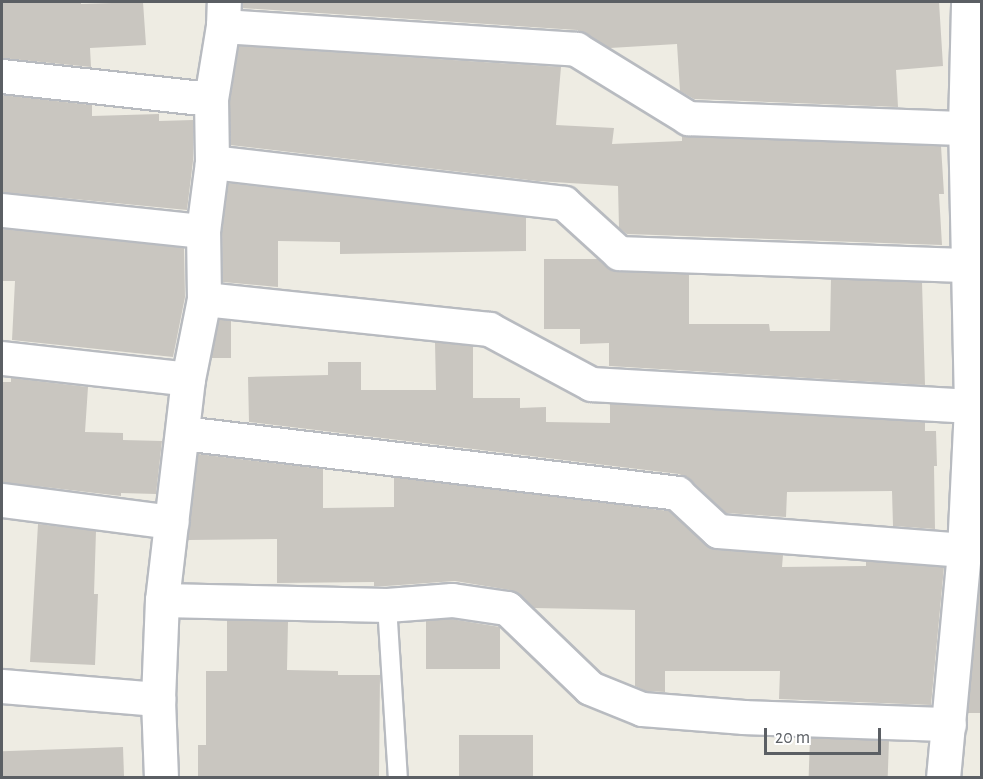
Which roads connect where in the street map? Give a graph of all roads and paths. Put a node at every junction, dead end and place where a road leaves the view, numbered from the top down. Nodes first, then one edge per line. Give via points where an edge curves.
1 (968, 2) edge
2 (223, 14) edge
3 (2, 76) edge
4 (211, 99) junction
5 (965, 128) junction
6 (212, 162) junction
7 (2, 210) edge
8 (203, 231) junction
9 (969, 265) junction
10 (204, 299) junction
11 (2, 358) edge
12 (188, 379) junction
13 (976, 409) edge
14 (183, 433) junction
15 (2, 500) edge
16 (172, 522) junction
17 (964, 550) junction
18 (162, 600) junction
19 (387, 605) junction
20 (2, 686) edge
21 (158, 699) junction
22 (949, 724) junction
23 (161, 777) edge
24 (398, 777) edge
25 (943, 777) edge

1 - 5 street
2 - 4 street
2 - 5 street via 576,49 688,118
3 - 4 street
4 - 6 street
5 - 9 street
6 - 8 street
6 - 9 street via 564,203 619,253
7 - 8 street
8 - 10 street
9 - 13 street
10 - 12 street
10 - 13 street via 489,329 591,384
11 - 12 street
12 - 14 street
13 - 17 street
14 - 16 street
14 - 17 street via 677,493 718,531
15 - 16 street
16 - 18 street
17 - 22 street
18 - 19 street
18 - 21 street
19 - 22 street via 452,600 507,608 590,688 642,709 744,717
19 - 24 lane
20 - 21 street
21 - 23 street
22 - 25 street

